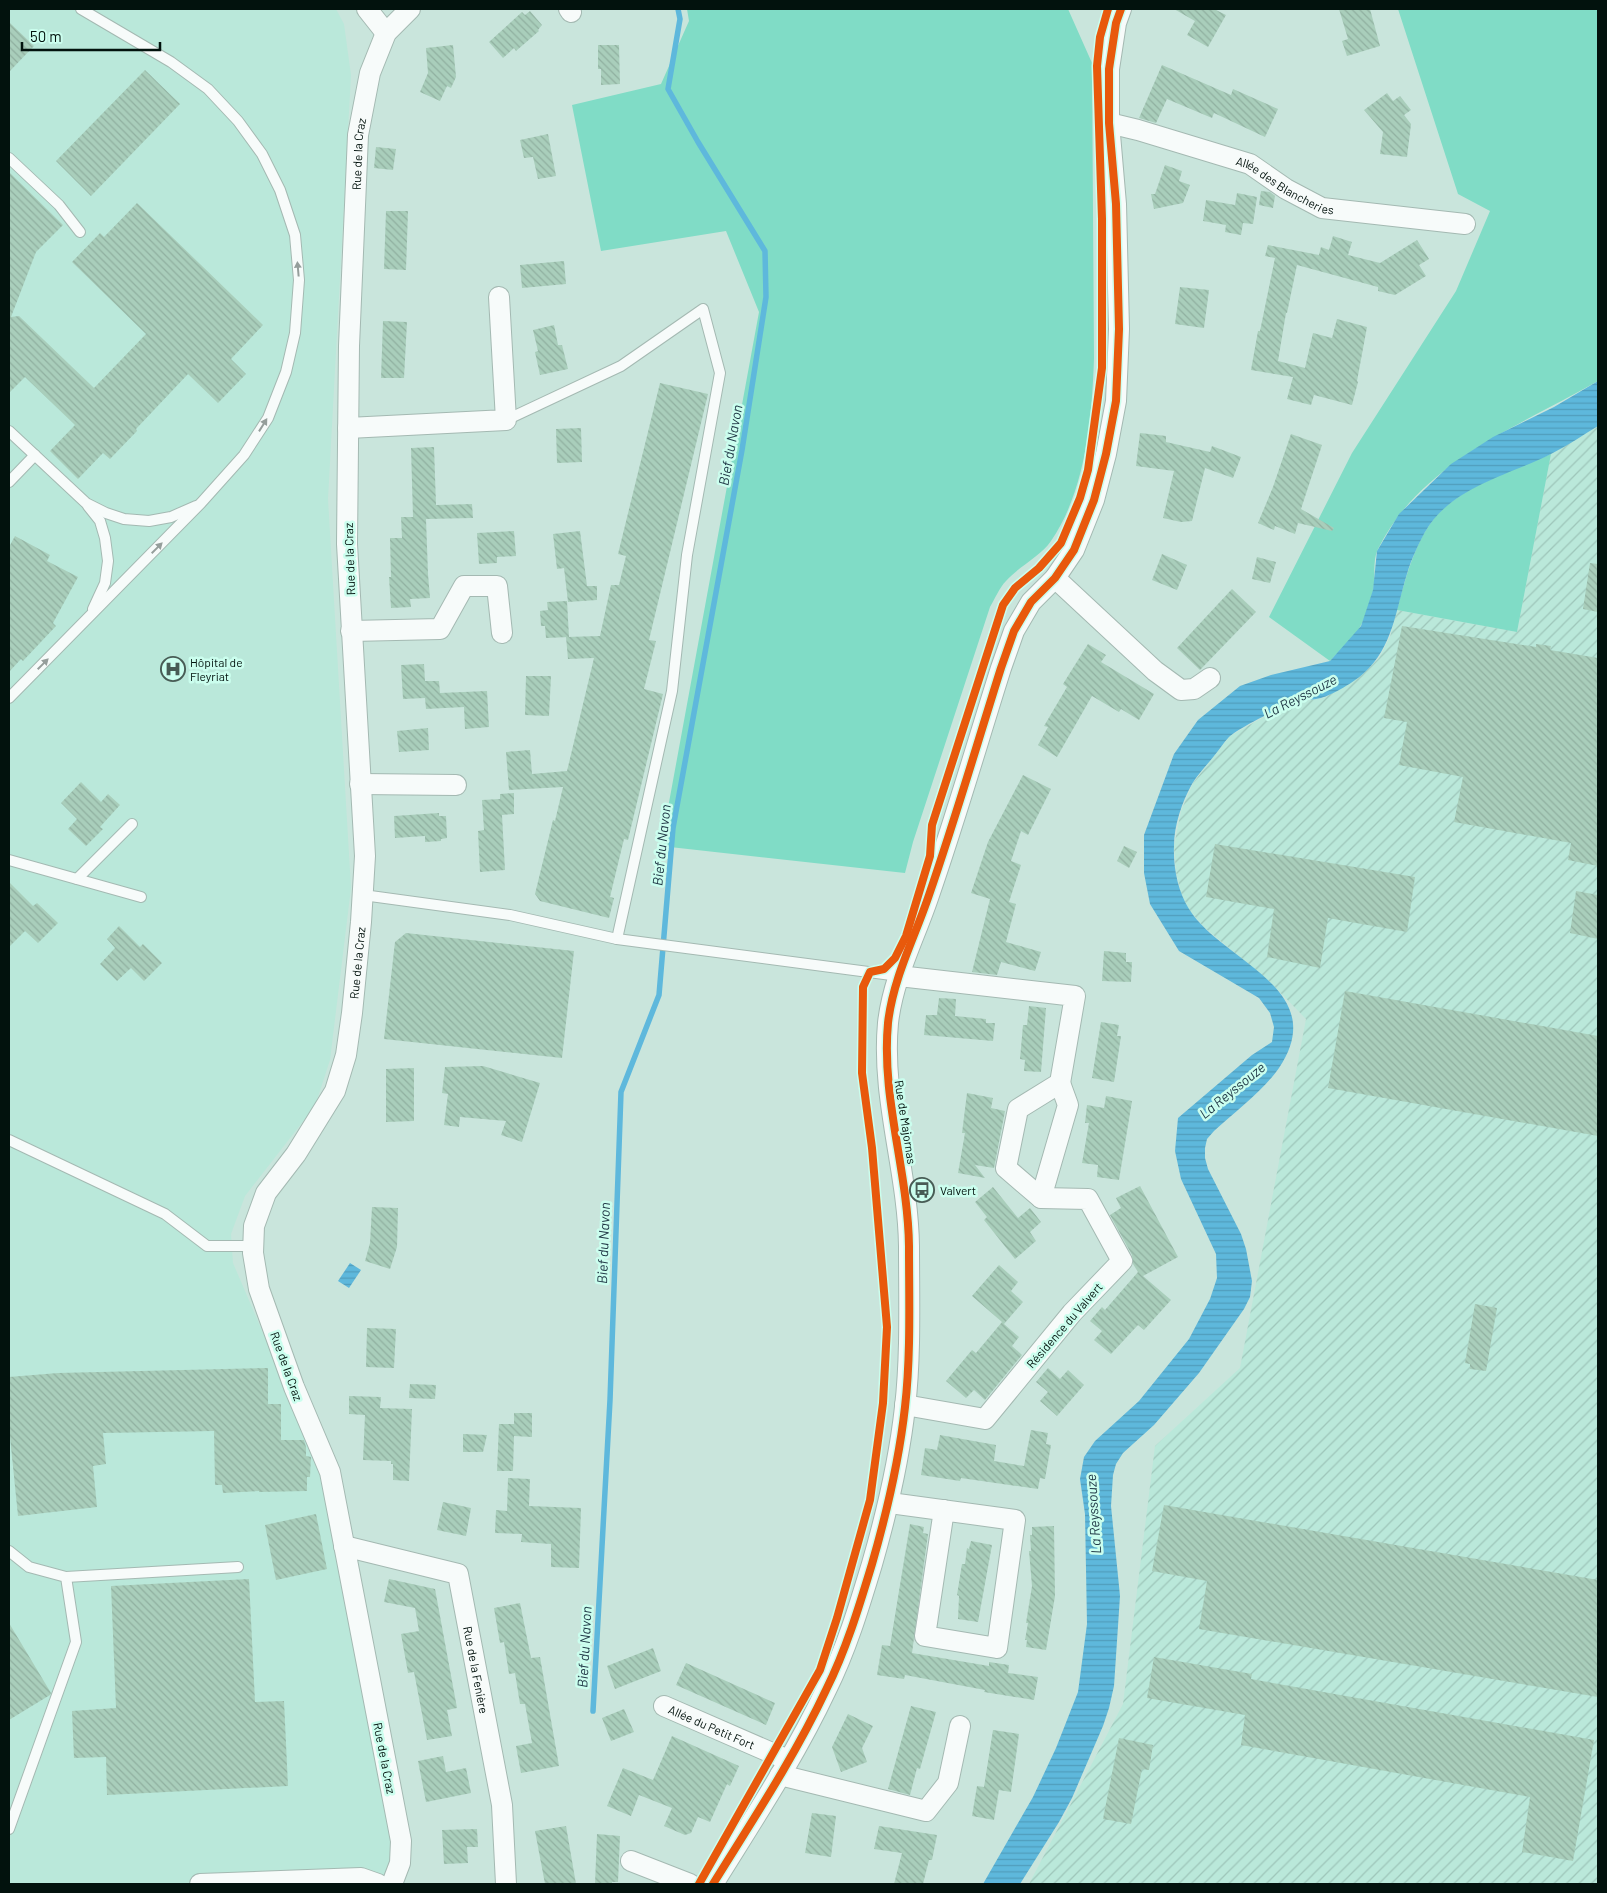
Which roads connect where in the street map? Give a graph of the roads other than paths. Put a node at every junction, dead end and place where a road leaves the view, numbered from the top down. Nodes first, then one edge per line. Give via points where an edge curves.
1 (81, 9) edge
2 (367, 9) edge
3 (410, 9) edge
4 (1121, 9) edge
5 (386, 33) junction
6 (1109, 123) junction
7 (9, 158) edge
8 (1465, 224) dead end
9 (80, 232) dead end
10 (499, 297) dead end
11 (506, 420) junction
12 (348, 428) junction
13 (9, 431) edge
14 (34, 455) junction
15 (9, 482) edge
16 (86, 503) junction
17 (201, 503) junction
18 (1054, 578) junction
19 (90, 616) junction
20 (351, 631) junction
21 (502, 633) dead end
22 (1210, 678) dead end
23 (9, 698) edge
24 (360, 784) junction
25 (456, 785) dead end
26 (132, 824) dead end
27 (9, 860) edge
28 (77, 879) junction
29 (363, 895) junction
30 (141, 897) dead end
31 (616, 939) junction
32 (899, 976) junction
33 (1060, 1083) junction
34 (9, 1140) edge
35 (1041, 1198) junction
36 (253, 1246) junction
37 (905, 1406) junction
38 (890, 1503) junction
39 (944, 1510) junction
40 (344, 1546) junction
41 (9, 1551) edge
42 (238, 1567) dead end
43 (66, 1577) junction
44 (664, 1706) dead end
45 (960, 1726) dead end
46 (784, 1768) junction
47 (9, 1829) edge
48 (631, 1861) dead end
49 (200, 1884) edge
50 (378, 1884) edge
51 (392, 1884) edge
52 (506, 1884) edge
53 (690, 1884) edge
54 (713, 1884) edge

17 -> 1 lane via 244,455 268,418 286,372 296,333 299,280 296,235 280,190 262,154 208,88 171,62
2 - 5 street
3 - 5 street, Rue de la Craz
4 - 6 street, Rue de Majornas via 1109,69
5 - 12 street, Rue de la Craz via 370,73 358,135
6 - 8 street, Allée des Blancheries via 1250,164 1286,189 1322,208
6 - 18 street, Rue de Majornas via 1116,204 1119,329 1116,401 1094,500 1074,550
7 - 9 lane via 59,205
10 - 11 street
11 - 12 street
11 - 31 lane via 621,366 703,309 720,373 688,555 672,691
12 - 20 street, Rue de la Craz via 347,544
13 - 14 lane
14 - 15 lane
14 - 16 lane
16 - 17 lane via 124,519 149,521 171,517
16 - 19 lane via 100,522 108,562 105,582
19 -> 17 lane
18 - 22 street via 1155,671 1181,690 1194,689
18 - 32 street, Rue de Majornas via 1031,602 1014,631 929,897
23 -> 19 lane
20 - 21 street via 440,629 464,586 497,586
20 - 24 street, Rue de la Craz
24 - 25 street
24 - 29 street, Rue de la Craz via 365,856
26 - 28 lane
27 - 28 lane
28 - 30 lane
29 - 31 lane via 510,915
29 - 36 street, Rue de la Craz via 352,1013 346,1055 335,1091 296,1154 266,1193 254,1226
31 - 32 lane
32 - 33 street via 1075,996
32 - 37 street, Rue de Majornas via 888,1021 887,1072 909,1241
33 - 35 street via 1068,1105
33 - 35 street via 1018,1109 1006,1168
34 - 36 lane via 165,1214 206,1246
35 - 37 street, Résidence du Valvert via 1088,1199 1122,1261 1072,1313 985,1419
36 - 40 street, Rue de la Craz via 259,1289 294,1387 330,1472
37 - 38 street, Rue de Majornas
38 - 39 street
38 - 46 street, Rue de Majornas via 855,1624 826,1690
39 - 39 street via 1015,1520 997,1648 925,1636
40 - 51 street, Rue de la Craz via 401,1841 400,1863
40 - 52 street, Rue de la Fenière via 458,1574 502,1805
41 - 43 lane via 30,1567
42 - 43 lane
43 - 47 lane via 76,1642
44 - 46 street, Allée du Petit Fort
45 - 46 street, Allée du Petit Fort via 948,1783 926,1811
46 - 54 street, Rue de Majornas
48 - 53 street
49 - 50 street via 361,1878

